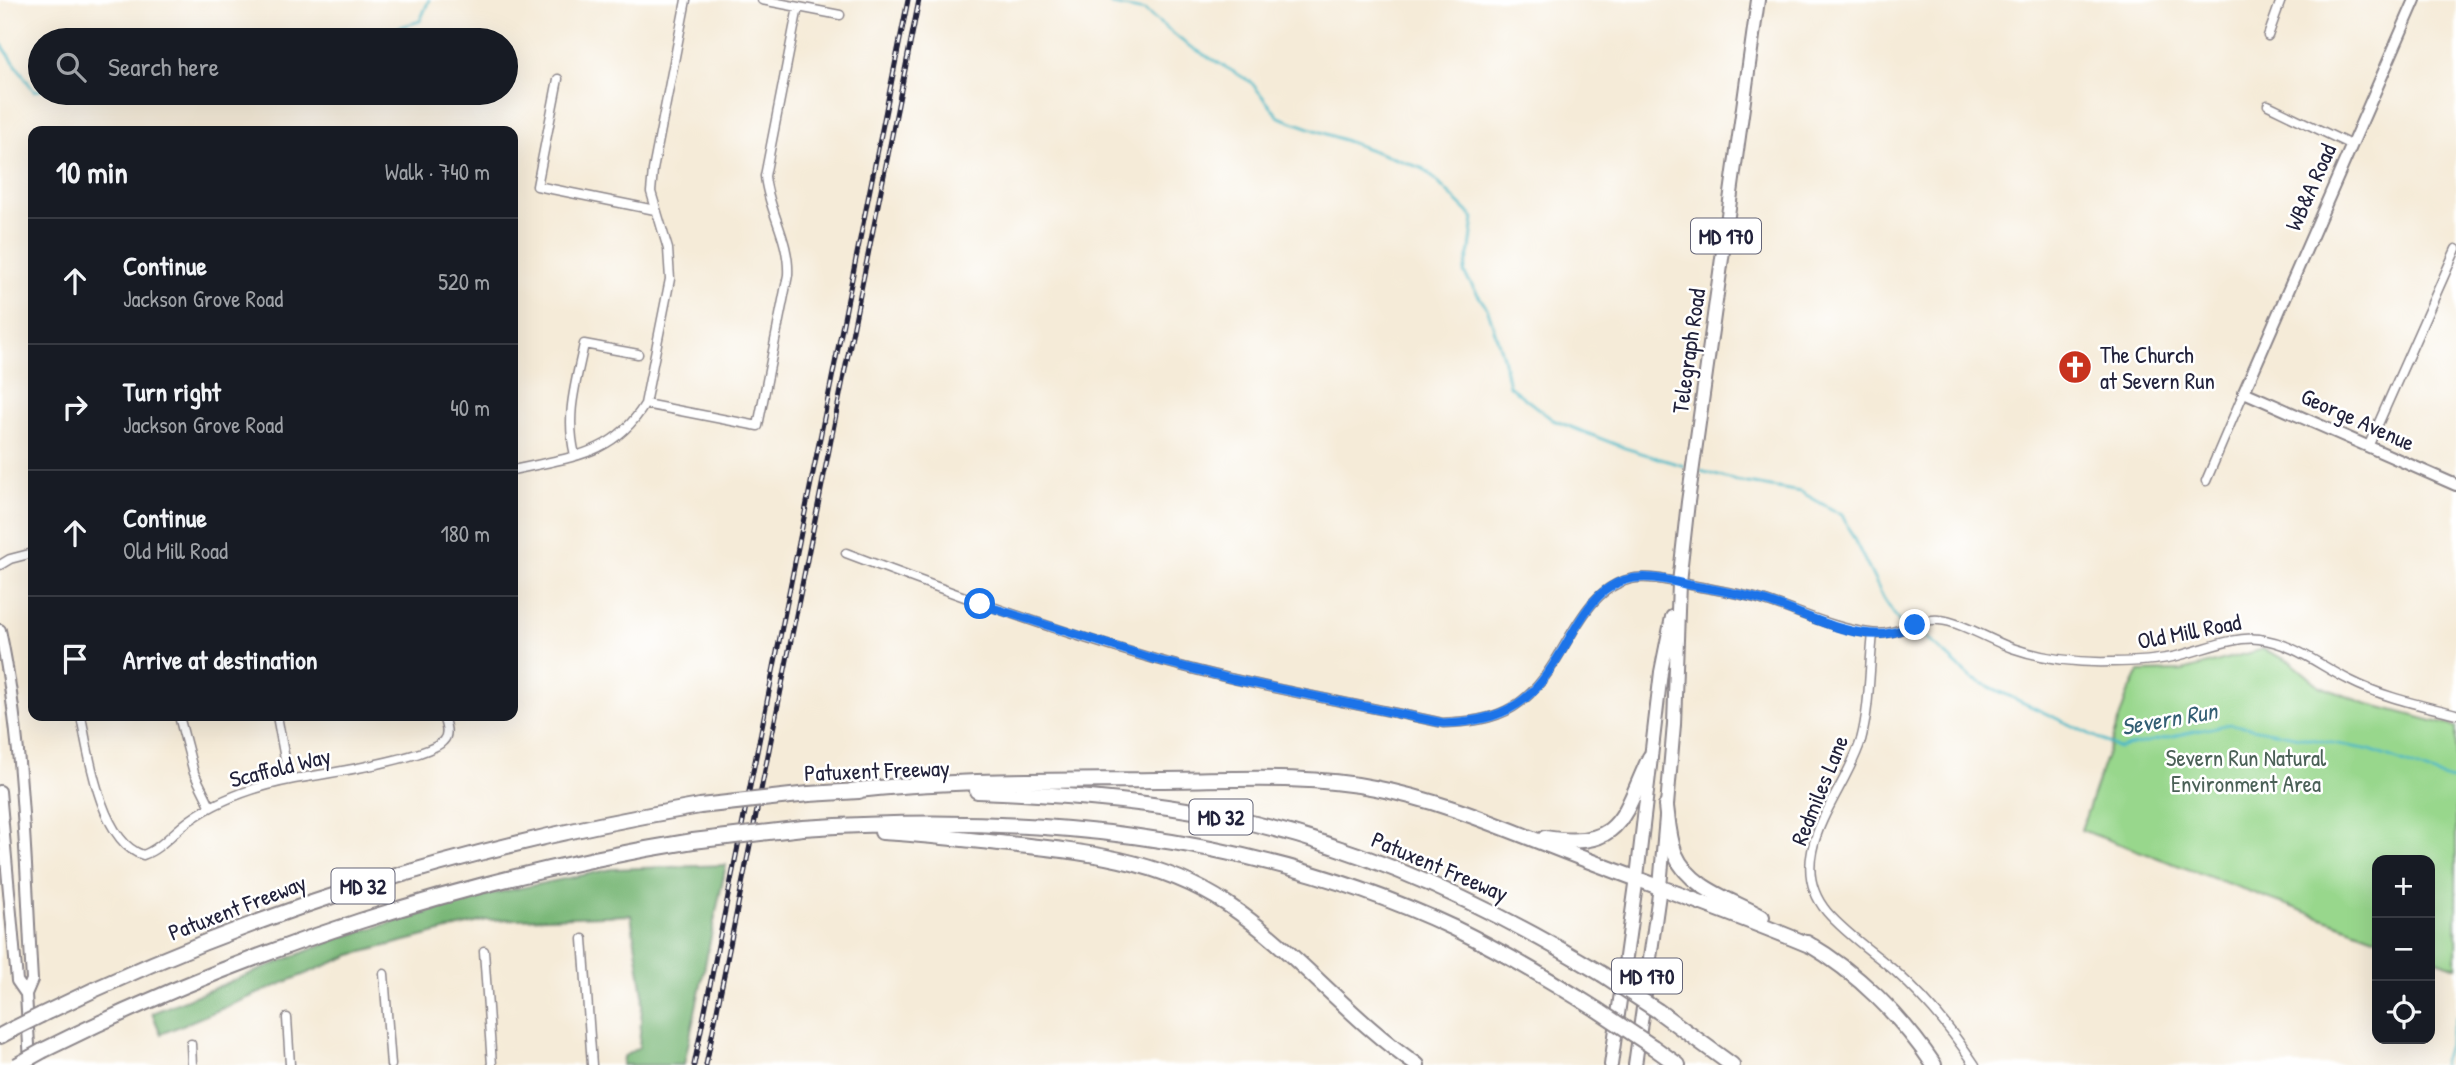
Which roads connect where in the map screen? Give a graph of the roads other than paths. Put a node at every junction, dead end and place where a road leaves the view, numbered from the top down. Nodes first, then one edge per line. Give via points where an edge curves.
1 (686, 0) edge
2 (762, 0) edge
3 (1758, 0) edge
4 (2281, 0) edge
5 (2415, 0) edge
6 (798, 7) junction
7 (840, 15) dead end
8 (2268, 36) dead end
9 (558, 79) dead end
10 (2268, 105) dead end
11 (2351, 145) junction
12 (655, 210) junction
13 (2456, 249) edge
14 (638, 354) dead end
15 (2244, 391) junction
16 (645, 404) junction
17 (2368, 446) junction
18 (575, 455) junction
19 (518, 469) edge
20 (2206, 481) dead end
21 (2456, 485) edge
22 (846, 553) dead end
23 (28, 554) edge
24 (0, 559) edge
25 (10, 559) junction
26 (0, 565) edge
27 (1679, 583) junction
28 (0, 631) edge
29 (1873, 634) junction
30 (2456, 714) edge
31 (82, 721) edge
32 (180, 721) edge
33 (278, 721) edge
34 (444, 721) edge
35 (1650, 757) junction
36 (289, 780) junction
37 (0, 790) edge
38 (851, 791) junction
39 (1666, 806) junction
40 (211, 807) junction
41 (809, 827) junction
42 (1521, 833) junction
43 (1637, 877) junction
44 (1660, 887) junction
45 (583, 939) dead end
46 (1814, 947) junction
47 (484, 951) dead end
48 (384, 974) dead end
49 (26, 994) junction
50 (287, 1018) dead end
51 (6, 1032) edge
52 (191, 1044) dead end
53 (17, 1065) edge
54 (30, 1065) edge
55 (192, 1065) edge
56 (290, 1065) edge
57 (391, 1065) edge
58 (492, 1065) edge
59 (592, 1065) edge
60 (1417, 1065) edge
61 (1611, 1065) edge
62 (1635, 1065) edge
63 (1678, 1065) edge
64 (1732, 1065) edge
65 (1934, 1065) edge
66 (1975, 1065) edge

1 - 12 street via 653,170
2 - 6 street
3 - 27 main road, Telegraph Road / MD 170
4 - 8 street
5 - 11 street, WB&A Road
6 - 7 street
6 - 16 street via 765,176 789,264 758,426
9 - 12 street via 537,186
10 - 11 street
11 - 15 street, WB&A Road
12 - 16 street via 668,249 670,279
13 - 17 street
14 - 18 street via 584,344 570,416
15 - 17 street, George Avenue
15 - 20 street
16 - 18 street via 620,436
17 - 21 street, George Avenue
18 - 19 street
22 - 27 street, Old Mill Road via 993,609 1157,660 1443,723 1496,715 1533,692 1557,662 1588,607 1611,586 1637,578
23 - 25 street
24 - 25 street
25 - 26 street
27 - 29 street, Old Mill Road via 1760,599
27 - 35 main road, Telegraph Road / MD 170
27 - 39 main road, Telegraph Road / MD 170
28 - 49 street via 23,802 32,980
29 - 30 street, Old Mill Road via 1895,633 1940,620 2040,656 2106,663 2153,661 2254,638 2294,649 2366,688
29 - 66 street, Redmiles Lane via 1865,723 1816,835 1810,859 1812,881 1827,912 1920,994
31 - 40 street, Scaffold Way via 99,799 132,850 150,853
32 - 40 street via 194,773
33 - 36 street
34 - 36 street, Scaffold Way via 447,733 435,747 395,760
35 - 42 highway via 1627,811 1604,835 1576,841
35 - 43 main road, Telegraph Road / MD 170
36 - 40 street, Scaffold Way via 255,788
37 - 49 street via 16,981
38 - 42 highway via 961,782 1298,780 1411,796
38 - 51 highway, Patuxent Freeway / MD 32, bridge via 700,806 550,834 413,870 242,928 126,975
38 - 64 highway, Patuxent Freeway / MD 32, bridge via 961,790 1088,797 1164,807 1349,851 1464,898 1556,946
39 - 44 main road, Telegraph Road / MD 170
39 - 46 highway via 1671,842 1691,878
41 - 53 highway, MD 32, bridge via 623,852 422,902 199,980 90,1027
41 - 60 highway via 1070,850 1151,867 1226,903 1254,923
41 - 63 highway, MD 32, bridge via 1028,825 1135,836 1272,862 1453,928 1543,976
42 - 43 highway
43 - 44 highway
43 - 61 main road, Telegraph Road / MD 170
44 - 46 highway
44 - 62 main road, Telegraph Road / MD 170
45 - 59 street
46 - 65 highway via 1880,1001
47 - 58 street
48 - 57 street
49 - 54 street
50 - 56 street
52 - 55 street

